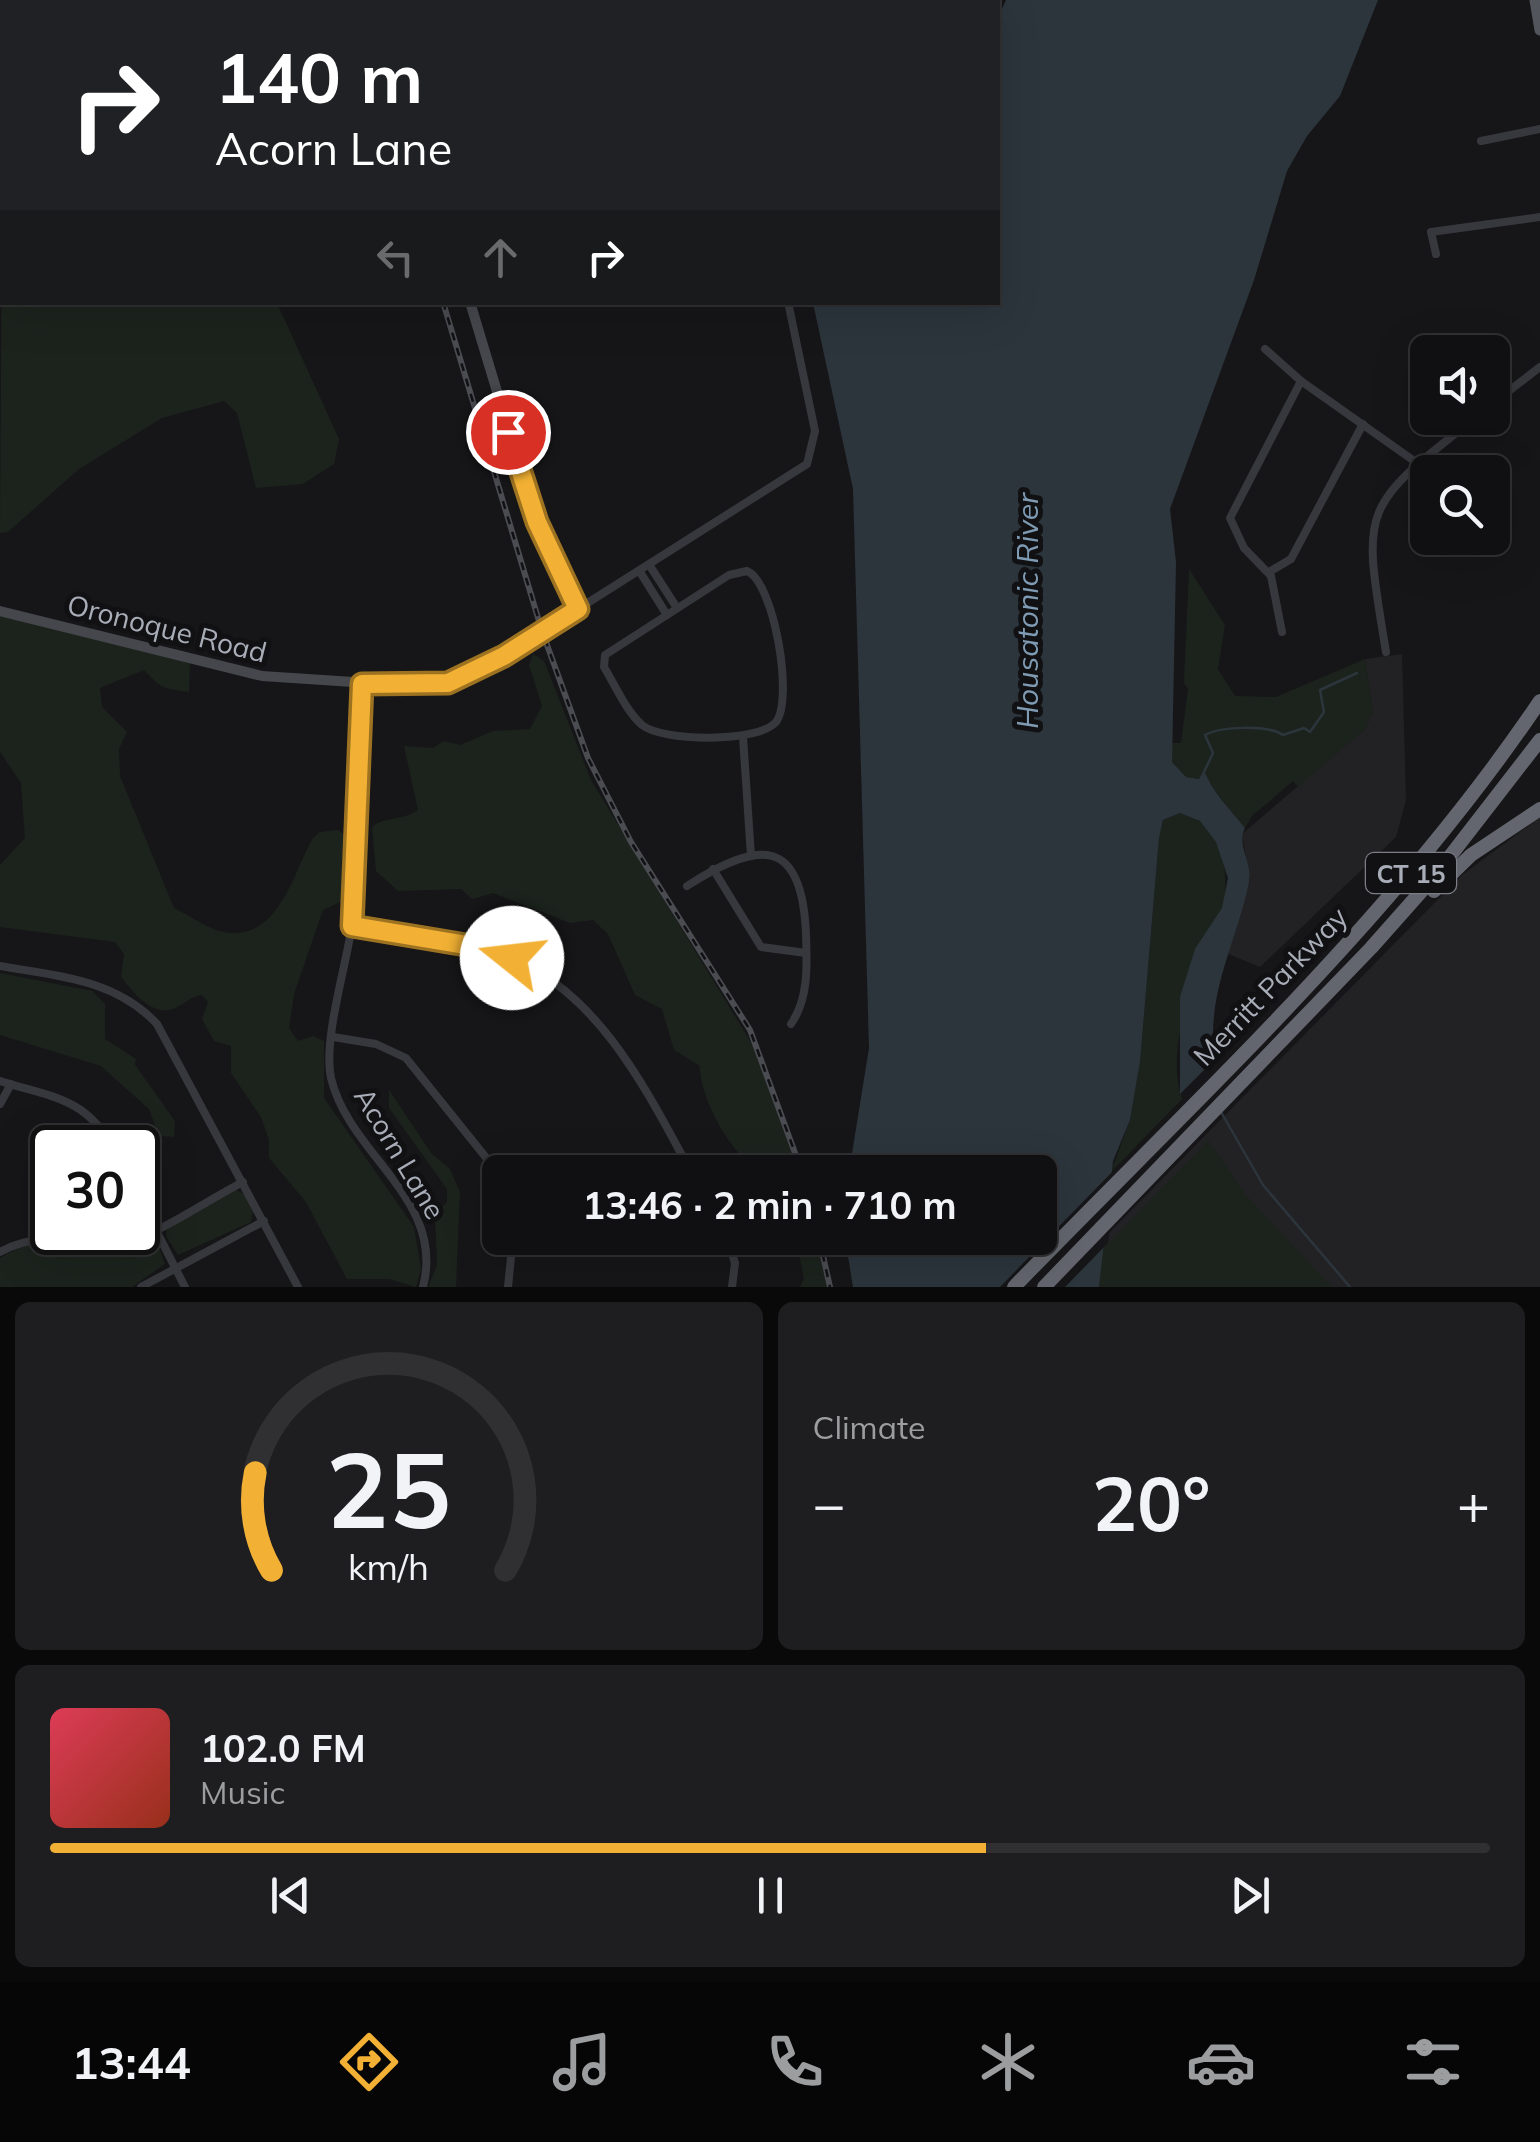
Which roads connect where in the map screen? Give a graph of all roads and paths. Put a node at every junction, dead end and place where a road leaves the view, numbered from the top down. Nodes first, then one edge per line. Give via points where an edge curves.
1 (1535, 0) edge
2 (1540, 30) edge
3 (1540, 129) edge
4 (1481, 141) dead end
5 (1540, 217) edge
6 (1436, 254) dead end
7 (471, 305) edge
8 (789, 305) edge
9 (1264, 349) dead end
10 (1540, 367) edge
11 (1301, 381) junction
12 (1510, 390) edge
13 (1363, 424) junction
14 (1453, 435) edge
15 (1426, 455) edge
16 (1410, 457) edge
17 (1410, 469) edge
18 (650, 566) junction
19 (640, 572) junction
20 (1269, 572) junction
21 (678, 608) junction
22 (578, 609) junction
23 (0, 611) edge
24 (667, 615) junction
25 (1282, 632) dead end
26 (1386, 652) dead end
27 (362, 684) junction
28 (1540, 701) edge
29 (743, 737) junction
30 (1540, 740) edge
31 (1540, 808) edge
32 (751, 856) junction
33 (713, 870) junction
34 (686, 886) dead end
35 (352, 926) junction
36 (1371, 948) junction
37 (806, 953) junction
38 (0, 966) edge
39 (791, 1024) dead end
40 (333, 1037) junction
41 (0, 1081) edge
42 (11, 1084) junction
43 (0, 1104) edge
44 (97, 1125) edge
45 (484, 1155) edge
46 (681, 1155) edge
47 (243, 1182) junction
48 (264, 1221) junction
49 (160, 1225) edge
50 (160, 1239) edge
51 (30, 1243) edge
52 (0, 1252) edge
53 (511, 1255) edge
54 (731, 1255) edge
55 (175, 1267) junction
56 (141, 1287) edge
57 (185, 1287) edge
58 (298, 1287) edge
59 (423, 1287) edge
60 (508, 1287) edge
61 (732, 1287) edge
62 (1014, 1287) edge
63 (1044, 1287) edge

1 - 2 main road
3 - 4 street
5 - 6 street via 1431,232
7 - 22 street via 533,512
8 - 18 street via 813,418 811,458 794,476
9 - 11 street
10 - 12 street
11 - 13 street
11 - 20 street via 1230,518 1244,548
13 - 16 street
13 - 20 street via 1291,559
14 - 15 street
17 - 26 street via 1374,520 1372,565
18 - 19 street
18 - 21 street
19 - 22 street
19 - 24 street
20 - 25 street
21 - 24 street
21 - 29 street via 738,571 762,582 780,649 783,706 770,728
22 - 27 street, Oronoque Road via 448,683
23 - 27 street, Oronoque Road via 248,674
24 - 29 street via 603,659 634,716 664,734
27 - 35 street, Acorn Lane
28 - 62 highway, Merritt Parkway / CT 15 via 1420,862
29 - 32 street
30 - 36 highway, Merritt Parkway / CT 15
31 - 36 highway via 1471,855
32 - 33 street
32 - 37 street via 780,858 794,868 804,898
33 - 34 street
33 - 37 street via 761,946
35 - 40 street, Acorn Lane
35 - 46 street via 498,953 549,979 630,1066
36 - 63 highway, Merritt Parkway / CT 15
37 - 39 street via 803,1003
38 - 47 street via 98,984 150,1016 170,1041
40 - 45 street via 376,1044 406,1058
40 - 59 street, Acorn Lane via 330,1069 339,1098 422,1225 428,1255
41 - 42 street
42 - 43 street
42 - 44 street via 86,1110
47 - 48 street
47 - 49 street
48 - 55 street
48 - 58 street
50 - 55 street
51 - 52 street
53 - 60 street
54 - 61 street
55 - 56 street
55 - 57 street

